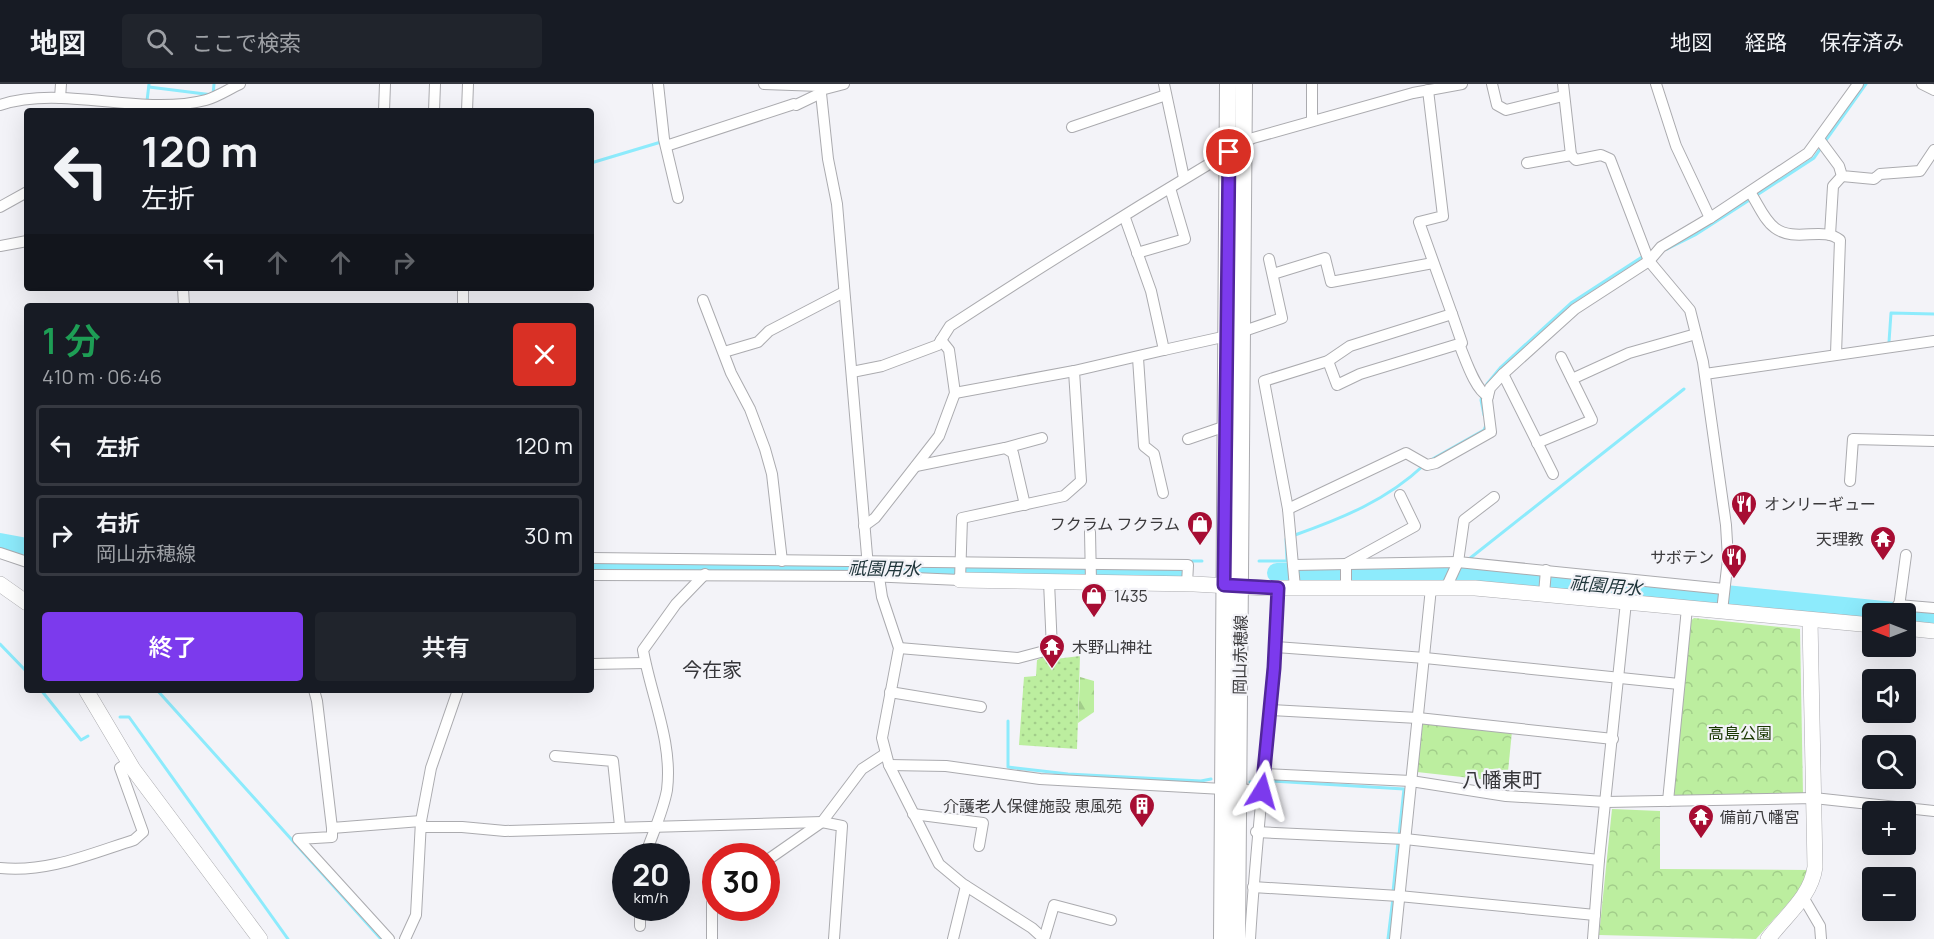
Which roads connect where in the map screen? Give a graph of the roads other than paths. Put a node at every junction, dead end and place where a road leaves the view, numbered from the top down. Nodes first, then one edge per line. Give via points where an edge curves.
1 (62, 84) edge
2 (240, 84) edge
3 (385, 84) edge
4 (435, 84) edge
5 (468, 84) edge
6 (658, 84) edge
7 (764, 84) edge
8 (844, 84) edge
9 (1228, 84) edge
10 (1244, 84) edge
11 (1312, 84) edge
12 (1462, 84) edge
13 (1492, 84) edge
14 (1563, 84) edge
15 (1656, 84) edge
16 (1858, 84) edge
17 (1922, 84) edge
18 (821, 88) edge
19 (1165, 89) edge
20 (1428, 90) junction
21 (1934, 90) edge
22 (1563, 96) junction
23 (60, 98) junction
24 (0, 105) edge
25 (207, 105) edge
26 (384, 108) edge
27 (434, 108) edge
28 (467, 108) edge
29 (1312, 121) junction
30 (1072, 127) dead end
31 (665, 143) junction
32 (1822, 143) junction
33 (1235, 148) junction
34 (1934, 150) edge
35 (1571, 155) junction
36 (1527, 163) dead end
37 (1842, 176) junction
38 (1184, 178) junction
39 (1170, 188) junction
40 (24, 194) edge
41 (1752, 196) junction
42 (678, 198) dead end
43 (0, 207) edge
44 (1125, 218) junction
45 (1710, 218) junction
46 (1830, 235) junction
47 (24, 242) edge
48 (0, 246) edge
49 (1137, 253) junction
50 (1269, 260) dead end
51 (1649, 261) junction
52 (1433, 263) junction
53 (1273, 274) junction
54 (843, 292) junction
55 (703, 300) dead end
56 (1452, 314) junction
57 (1234, 334) junction
58 (1696, 334) junction
59 (940, 340) junction
60 (1934, 341) edge
61 (1459, 344) junction
62 (1164, 350) junction
63 (724, 352) junction
64 (1836, 354) junction
65 (1561, 357) dead end
66 (1138, 358) junction
67 (1328, 361) junction
68 (1074, 371) junction
69 (852, 372) junction
70 (1503, 374) junction
71 (1706, 374) junction
72 (1572, 379) junction
73 (955, 393) junction
74 (1484, 395) junction
75 (1226, 426) junction
76 (1042, 438) dead end
77 (1188, 439) dead end
78 (1934, 441) edge
79 (1537, 443) junction
80 (1005, 448) junction
81 (916, 466) junction
82 (1552, 474) dead end
83 (1851, 481) dead end
84 (1163, 493) dead end
85 (1400, 495) dead end
86 (1494, 497) dead end
87 (1025, 505) junction
88 (1288, 509) junction
89 (864, 526) junction
90 (1090, 532) dead end
91 (0, 553) edge
92 (1906, 555) dead end
93 (594, 558) edge
94 (24, 561) edge
95 (782, 561) junction
96 (1461, 564) junction
97 (726, 567) junction
98 (868, 568) junction
99 (960, 572) junction
100 (1091, 573) junction
101 (1346, 573) junction
102 (705, 574) junction
103 (594, 575) edge
104 (1294, 575) junction
105 (879, 577) junction
106 (1546, 579) junction
107 (1049, 582) junction
108 (0, 584) edge
109 (1442, 584) junction
110 (1232, 586) junction
111 (1278, 588) junction
112 (1723, 598) junction
113 (24, 601) edge
114 (1626, 602) junction
115 (1900, 603) edge
116 (1687, 608) junction
117 (1916, 608) edge
118 (1934, 608) edge
119 (1810, 620) junction
120 (1862, 624) edge
121 (1916, 629) edge
122 (1934, 631) edge
123 (1276, 647) junction
124 (899, 648) junction
125 (1425, 658) junction
126 (645, 663) junction
127 (594, 664) edge
128 (1620, 678) junction
129 (1679, 684) junction
130 (890, 692) junction
131 (88, 693) edge
132 (315, 693) edge
133 (457, 693) edge
134 (981, 707) dead end
135 (1271, 710) junction
136 (1418, 717) junction
137 (1612, 739) junction
138 (885, 754) junction
139 (555, 756) dead end
140 (129, 762) junction
141 (889, 765) junction
142 (1265, 774) junction
143 (1410, 781) junction
144 (1230, 789) junction
145 (1262, 791) junction
146 (1814, 798) junction
147 (1668, 801) junction
148 (1606, 802) junction
149 (1934, 811) edge
150 (913, 814) junction
151 (822, 822) junction
152 (421, 824) junction
153 (620, 826) junction
154 (655, 826) junction
155 (332, 828) junction
156 (1256, 832) junction
157 (1401, 839) junction
158 (649, 843) edge
159 (979, 846) dead end
160 (780, 851) edge
161 (1599, 860) junction
162 (0, 868) edge
163 (966, 886) junction
164 (1253, 887) junction
165 (1395, 896) junction
166 (1803, 897) junction
167 (1594, 915) junction
168 (1111, 920) dead end
169 (640, 921) edge
170 (712, 921) edge
171 (640, 926) dead end
172 (260, 939) edge
173 (389, 939) edge
174 (405, 939) edge
175 (712, 939) edge
176 (834, 939) edge
177 (953, 939) edge
178 (1044, 939) edge
179 (1222, 939) edge
180 (1237, 939) edge
181 (1250, 939) edge
182 (1395, 939) edge
183 (1593, 939) edge
184 (1768, 939) edge
185 (1821, 939) edge

1 - 23 street
2 - 25 street
3 - 26 street
4 - 27 street
5 - 28 street
6 - 31 street
7 - 18 street
8 - 18 street
9 - 33 main road, 岡山赤穂線
10 - 33 main road, 岡山赤穂線
11 - 29 street
12 - 20 street
13 - 22 street via 1497,105 1506,110
14 - 22 street
15 - 45 street via 1676,146
16 - 32 street
17 - 21 street
18 - 31 street via 796,105
18 - 54 street via 837,204
19 - 30 street
19 - 38 street
20 - 29 street
20 - 52 street via 1443,216 1419,222
22 - 35 street
23 - 24 street via 18,98
23 - 25 street
29 - 33 street via 1252,138
31 - 42 street
32 - 37 street
32 - 41 street
33 - 38 street
33 - 57 main road, 岡山赤穂線
34 - 37 street via 1915,174 1880,174 1874,179
35 - 36 street
35 - 51 street via 1576,160 1601,155 1610,159
37 - 46 street via 1832,193
38 - 39 street
39 - 44 street
39 - 49 street via 1185,239
40 - 43 street
41 - 45 street
41 - 46 street via 1777,230 1801,236
44 - 49 street
44 - 59 street via 1068,249 950,326
45 - 51 street via 1661,247
46 - 64 street via 1840,240
47 - 48 street
49 - 62 street via 1151,291
50 - 53 street
51 - 58 street via 1690,310
51 - 70 street via 1575,309
52 - 53 street via 1331,282 1325,258
52 - 56 street
53 - 57 street via 1282,318
54 - 63 street via 769,331 758,342
54 - 69 street
55 - 63 street
56 - 61 street via 1462,343
56 - 67 street via 1350,346
57 - 62 street
57 - 75 main road, 岡山赤穂線
57 - 110 main road, 岡山赤穂線
58 - 71 street
58 - 72 street via 1629,353
59 - 69 street via 938,345 882,366
59 - 73 street via 948,350
60 - 64 street
61 - 67 street via 1360,374 1337,386
61 - 74 street
62 - 66 street
63 - 95 street via 750,409 772,474
64 - 71 street
65 - 72 street
66 - 68 street
66 - 84 street via 1144,446 1154,454
67 - 88 street via 1264,381
68 - 73 street
68 - 87 street via 1081,481 1064,496
69 - 89 street
70 - 74 street
70 - 79 street
71 - 112 street via 1726,525 1728,559
72 - 79 street via 1592,420
73 - 81 street via 939,436
74 - 88 street via 1491,432 1436,463 1426,464 1406,453
75 - 77 street
75 - 110 main road, 岡山赤穂線
76 - 80 street
78 - 83 street via 1852,439
79 - 82 street
80 - 81 street
80 - 87 street via 1013,453
81 - 89 street via 875,518
85 - 101 street via 1415,526
86 - 96 street via 1464,520
87 - 99 street via 962,518
88 - 104 street
89 - 98 street
90 - 100 street
91 - 94 street
92 - 115 street
93 - 97 street
95 - 97 street
95 - 98 street
96 - 101 street
96 - 106 street
96 - 109 street
97 - 98 street
97 - 102 street
98 - 99 street
98 - 105 street
99 - 100 street
99 - 105 street
99 - 107 street
100 - 107 street
100 - 110 street
101 - 104 street
101 - 104 street
101 - 109 street
102 - 103 street
102 - 126 street via 676,604 643,650
104 - 111 street
105 - 124 street
106 - 109 street
106 - 112 street
106 - 114 street
107 - 124 street via 1052,649 1018,658
108 - 113 street
109 - 125 street
110 - 111 street
110 - 144 main road, 岡山赤穂線
111 - 123 street
112 - 116 street
112 - 119 street
114 - 116 street
114 - 128 street
116 - 129 street
117 - 118 street
119 - 120 street
119 - 146 street
121 - 122 street
123 - 125 street
123 - 135 street
124 - 130 street
125 - 128 street
125 - 136 street
126 - 127 street
126 - 154 street via 660,712 667,769 666,792
128 - 129 street
128 - 137 street
129 - 147 street
130 - 134 street
130 - 138 street via 882,738
131 - 140 street
132 - 155 street
133 - 152 street via 431,768
135 - 136 street
135 - 142 street
136 - 137 street
136 - 143 street
137 - 148 street
138 - 141 street
138 - 151 street via 862,769
139 - 153 street via 613,761
140 - 162 street via 120,768 143,832 134,840 27,871
140 - 172 street
141 - 144 street via 946,766 1040,779
141 - 150 street
142 - 143 street
142 - 145 street
143 - 148 street via 1506,796
143 - 157 street
144 - 145 street
144 - 179 main road, 岡山赤穂線
144 - 180 main road, 岡山赤穂線
145 - 156 street
146 - 147 street
146 - 149 street
146 - 166 street via 1814,880
147 - 148 street
148 - 161 street
150 - 159 street via 983,823
150 - 163 street via 939,864
151 - 154 street
151 - 160 street
151 - 176 street via 842,826
152 - 153 street via 505,831
152 - 155 street
152 - 174 street via 416,915
153 - 154 street
154 - 158 street
155 - 173 street via 332,837 298,839
156 - 157 street
156 - 164 street
157 - 161 street
157 - 165 street
161 - 167 street
163 - 177 street
163 - 178 street
164 - 165 street
164 - 181 street
165 - 167 street
165 - 182 street
166 - 184 street
166 - 185 street via 1820,926
167 - 183 street
168 - 178 street via 1054,906
169 - 171 street
170 - 175 street

